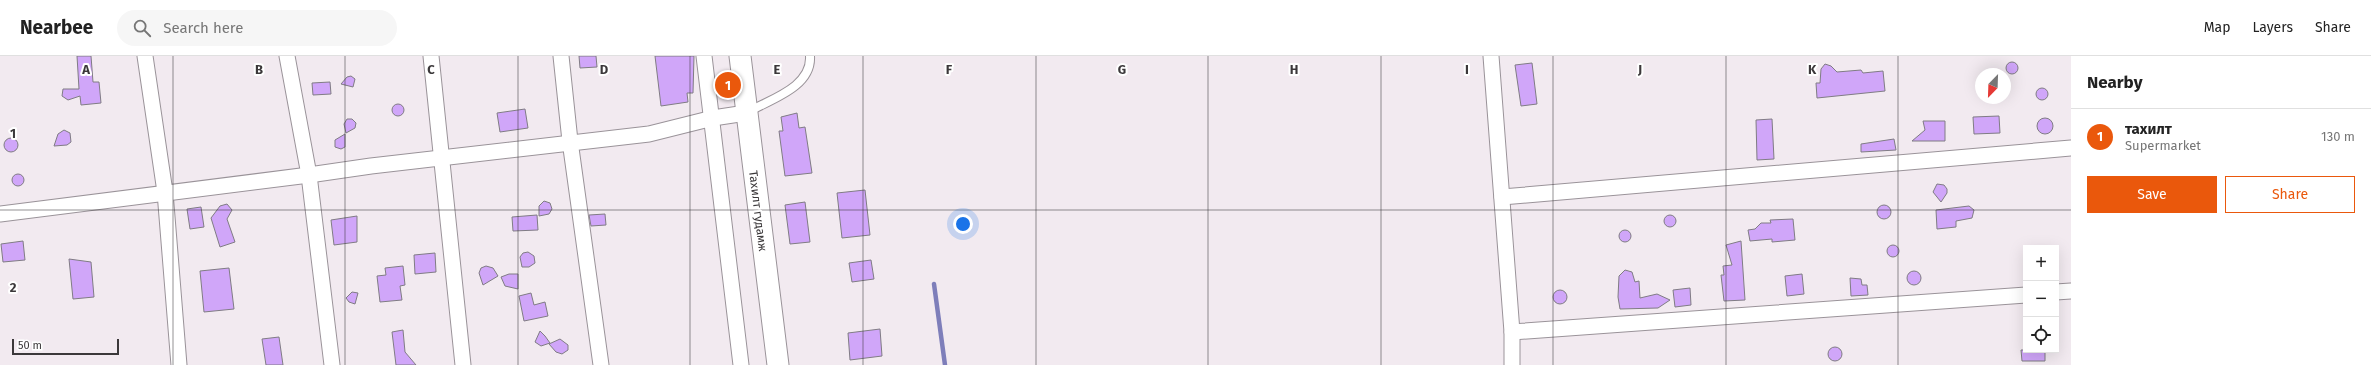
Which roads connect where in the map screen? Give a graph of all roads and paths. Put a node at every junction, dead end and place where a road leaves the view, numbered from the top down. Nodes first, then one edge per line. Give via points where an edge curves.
1 (145, 56) edge
2 (287, 56) edge
3 (431, 56) edge
4 (561, 56) edge
5 (704, 56) edge
6 (740, 56) edge
7 (810, 56) edge
8 (1491, 56) edge
9 (1494, 56) edge
10 (746, 113) junction
11 (712, 118) junction
12 (570, 141) junction
13 (2071, 148) edge
14 (442, 157) junction
15 (309, 176) junction
16 (165, 192) junction
17 (1502, 197) junction
18 (0, 214) edge
19 (2071, 291) edge
20 (2059, 292) edge
21 (2023, 294) edge
22 (1512, 332) junction
23 (179, 365) edge
24 (332, 365) edge
25 (463, 365) edge
26 (601, 365) edge
27 (741, 365) edge
28 (778, 365) edge
29 (1512, 365) edge

1 - 16 street
2 - 15 street
3 - 14 street
4 - 12 street
5 - 11 street
6 - 10 main road, Тахилт гудамж
7 - 10 lane via 811,66 795,88
8 - 9 street
8 - 17 street
10 - 11 street
10 - 28 main road, Тахилт гудамж
11 - 12 street via 649,134
11 - 27 street
12 - 14 street
12 - 26 street
13 - 17 street
14 - 15 street
14 - 25 street
15 - 16 street
15 - 24 street
16 - 18 street
16 - 23 street
17 - 22 street
19 - 20 street
21 - 22 street
22 - 29 street

